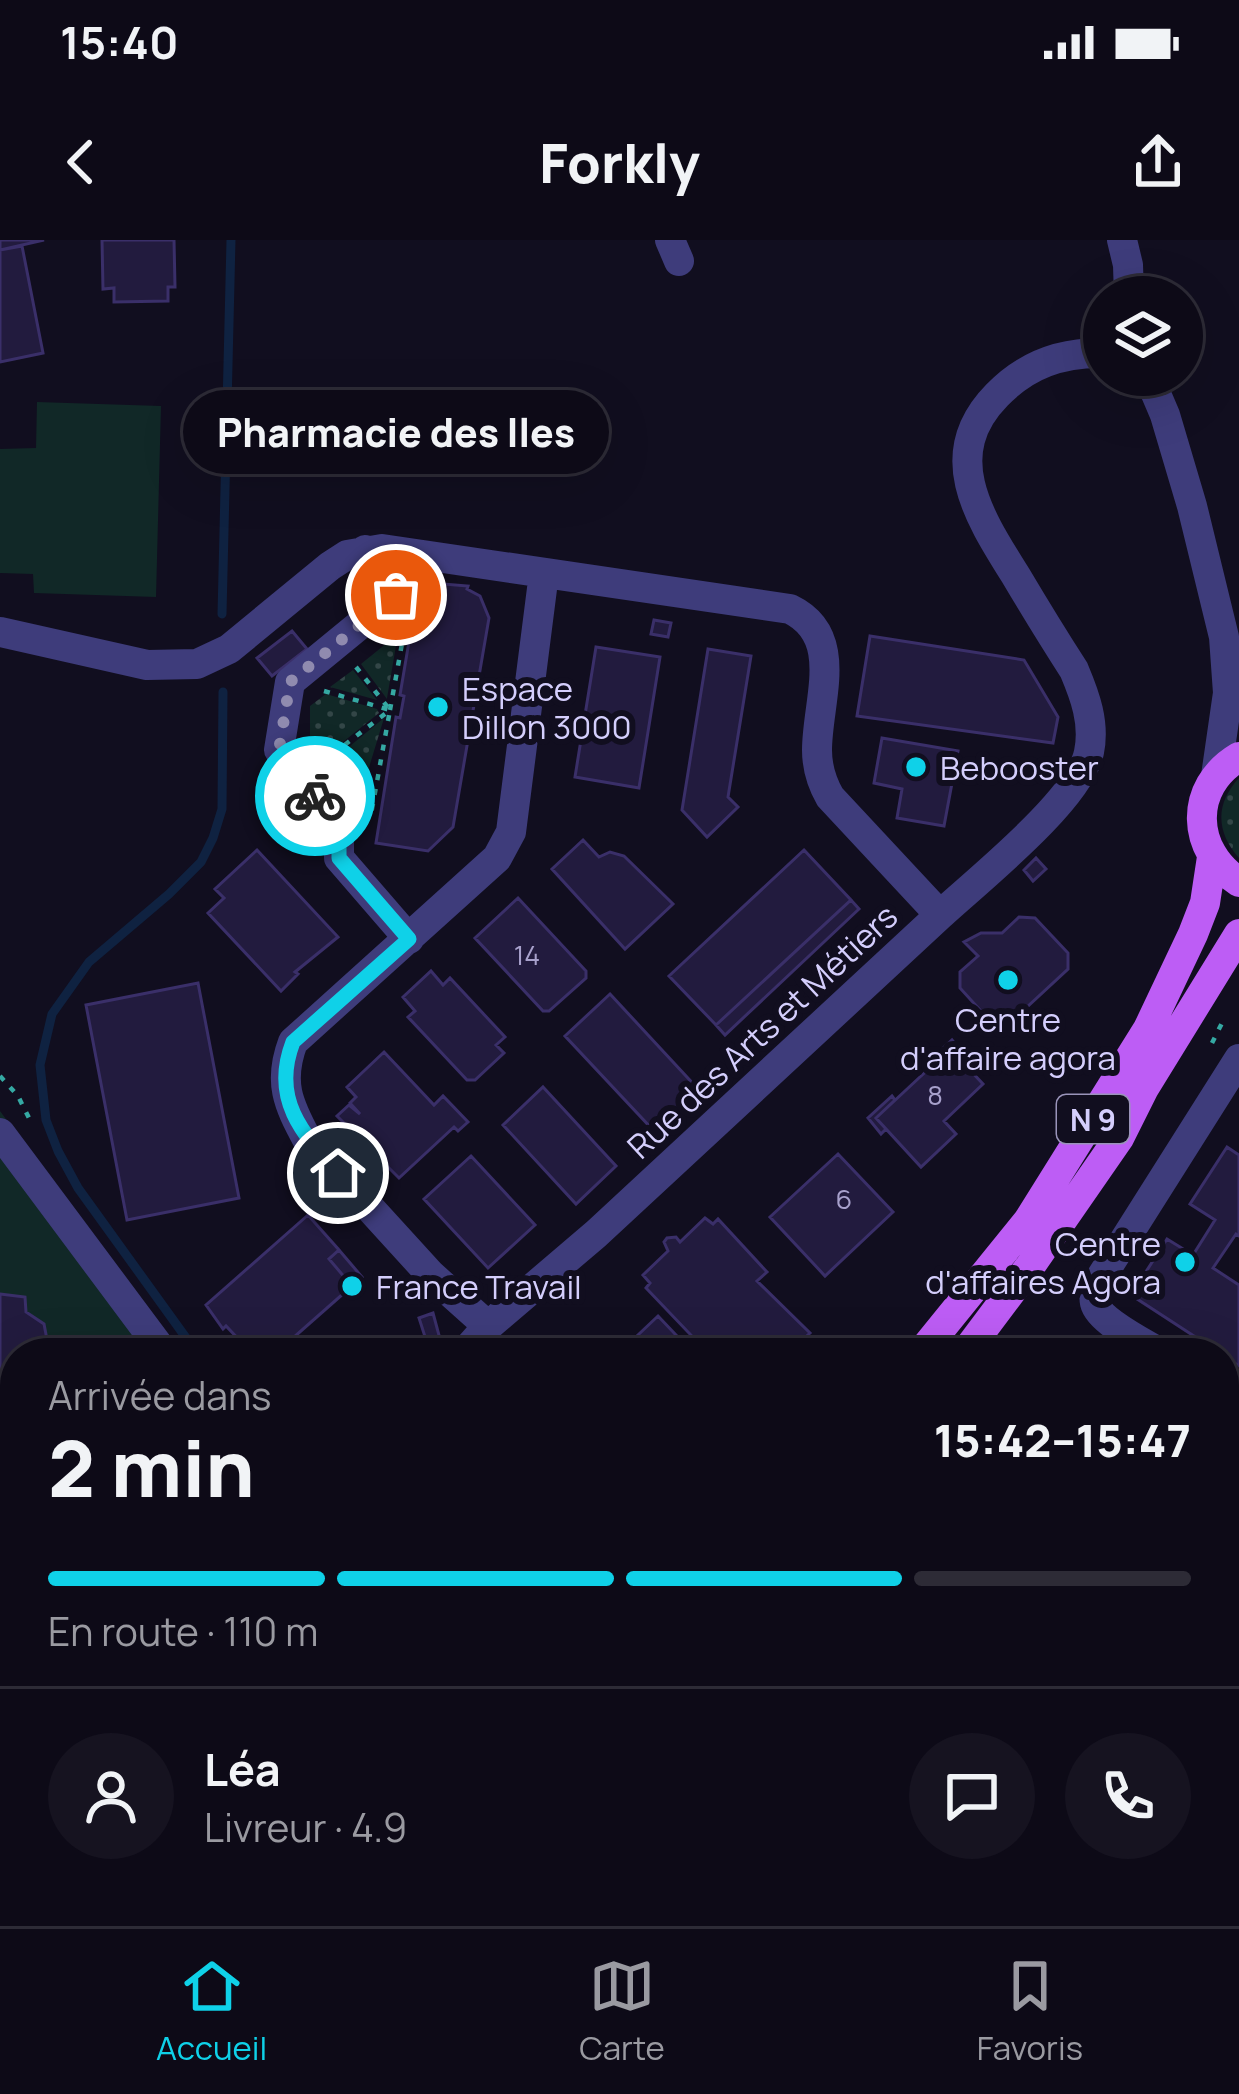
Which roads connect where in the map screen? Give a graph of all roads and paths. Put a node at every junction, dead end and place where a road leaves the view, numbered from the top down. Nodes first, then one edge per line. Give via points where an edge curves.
1 (1122, 240) edge
2 (1129, 276) edge
3 (1083, 352) edge
4 (1157, 396) edge
5 (365, 550) junction
6 (544, 572) junction
7 (396, 595) junction
8 (0, 632) edge
9 (338, 644) junction
10 (290, 682) junction
11 (1234, 704) edge
12 (389, 710) junction
13 (1228, 766) edge
14 (303, 780) junction
15 (339, 827) junction
16 (1212, 857) junction
17 (1239, 882) edge
18 (940, 915) junction
19 (1239, 934) edge
20 (409, 939) junction
21 (1239, 1059) edge
22 (0, 1133) edge
23 (488, 1326) junction
24 (153, 1338) edge
25 (477, 1338) edge
26 (934, 1338) edge
27 (976, 1338) edge
28 (1136, 1338) edge

1 - 2 street
3 - 18 street via 1013,378 971,429 967,470 992,538 1074,670 1091,746 1067,794
4 - 11 street via 1203,550
5 - 6 street, Rue des Arts et Métiers
5 - 7 street
5 - 8 street via 329,566 229,649 197,664 147,665
6 - 18 street, Rue des Arts et Métiers via 804,616 824,648 816,755 824,786
6 - 20 street via 511,832 497,858
7 - 9 street
7 - 12 path via 409,607
9 - 10 street
9 - 12 path
10 - 12 path
10 - 14 street via 279,750
11 - 13 street
12 - 14 path
12 - 15 path via 371,809
13 - 16 main road, N 9 via 1206,794 1201,816
14 - 15 street
15 - 20 street via 339,858
16 - 17 main road
16 - 26 main road, N 9 via 1187,950 1138,1045 1028,1221
18 - 23 street, Rue des Arts et Métiers
19 - 27 main road, N 9 via 1119,1138
20 - 23 street via 293,1042 285,1086 308,1139
21 - 28 street via 1098,1282 1095,1303 1105,1318
22 - 24 street
23 - 25 street, Rue des Arts et Métiers

